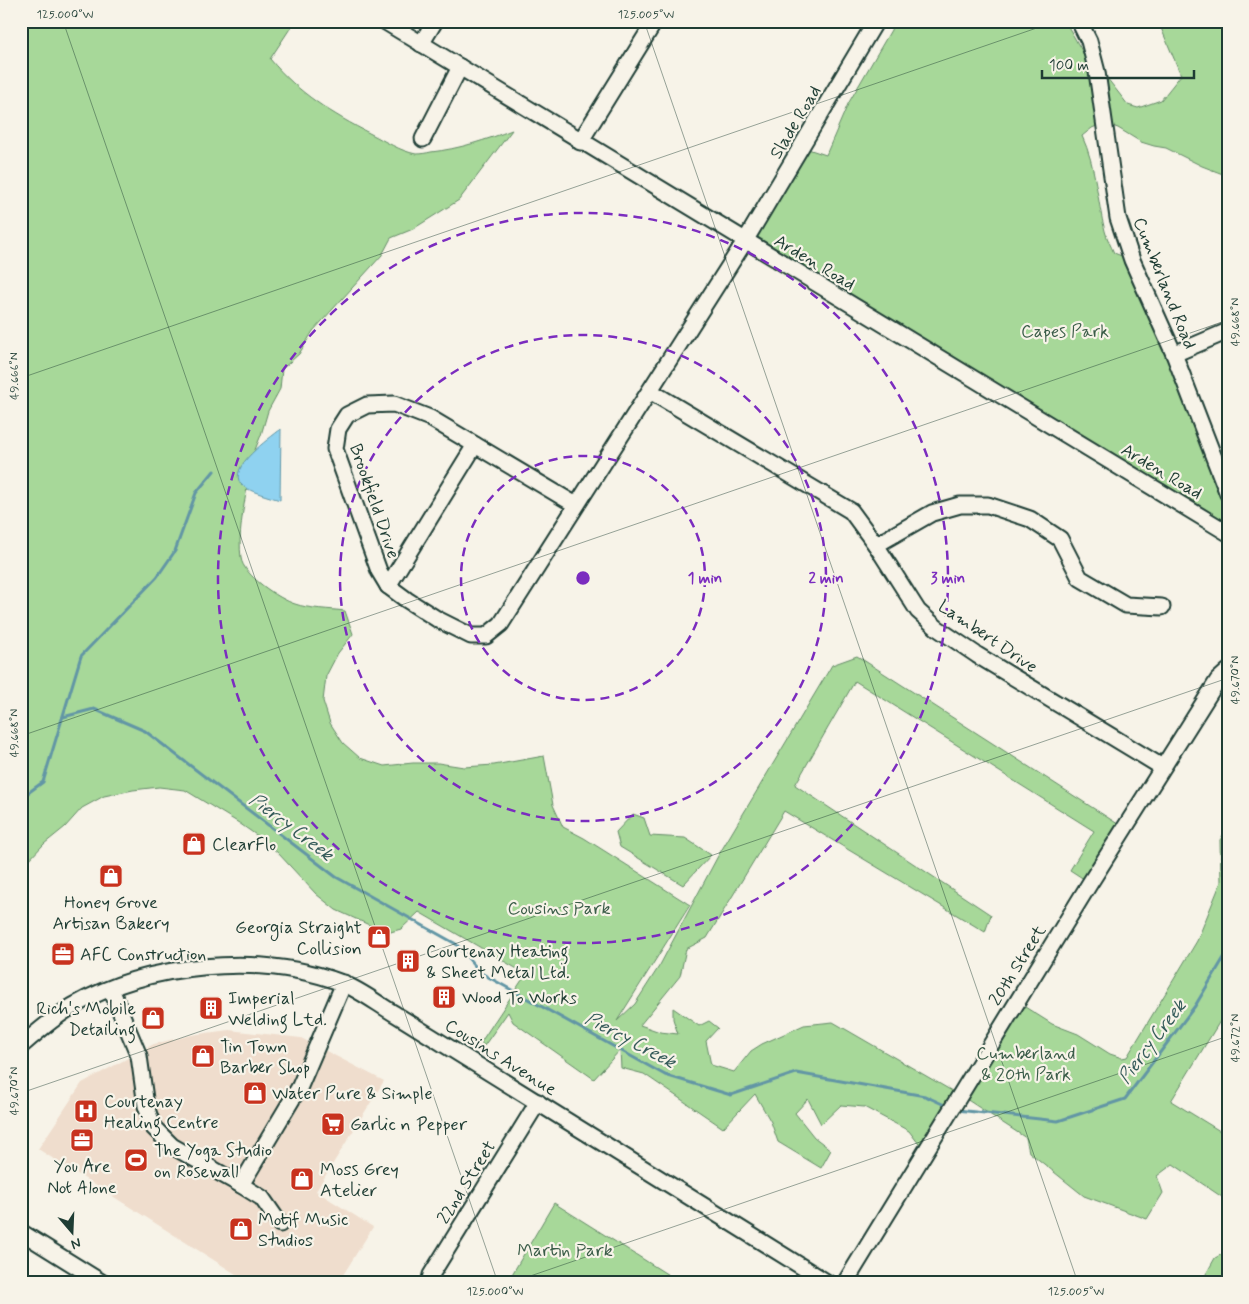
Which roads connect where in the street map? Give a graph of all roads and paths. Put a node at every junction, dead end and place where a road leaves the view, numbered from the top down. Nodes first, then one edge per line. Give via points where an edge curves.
1 (384, 21) edge
2 (435, 21) edge
3 (655, 21) edge
4 (876, 21) edge
5 (1079, 21) edge
6 (421, 44) junction
7 (460, 67) junction
8 (423, 139) dead end
9 (580, 142) junction
10 (745, 241) junction
11 (1228, 331) edge
12 (1174, 354) junction
13 (650, 391) junction
14 (475, 445) junction
15 (1228, 494) edge
16 (576, 505) junction
17 (1228, 534) edge
18 (876, 545) junction
19 (388, 586) junction
20 (1162, 607) dead end
21 (1228, 672) edge
22 (1162, 767) junction
23 (344, 983) junction
24 (111, 989) junction
25 (21, 1046) edge
26 (538, 1102) junction
27 (241, 1185) junction
28 (280, 1224) dead end
29 (21, 1232) edge
30 (103, 1283) edge
31 (429, 1283) edge
32 (828, 1283) edge
33 (845, 1283) edge

1 - 6 street, Arden Road
2 - 6 street
3 - 9 street
4 - 10 street, Slade Road
5 - 12 street, Cumberland Road via 1098,72 1118,218 1132,260
6 - 7 street, Arden Road
7 - 8 street
7 - 9 street, Arden Road
9 - 10 street, Arden Road
10 - 13 street, Brookfield Drive
10 - 17 street, Arden Road
11 - 12 street
12 - 15 street, Cumberland Road
13 - 16 street, Brookfield Drive
13 - 18 street, Lambert Drive via 851,511
14 - 16 street, Brookfield Drive
14 - 19 street
14 - 19 street, Brookfield Drive via 430,418 394,404 367,405 347,415 338,429 334,449 379,571
16 - 19 street, Brookfield Drive via 501,624 486,636 470,636 437,619
18 - 20 street via 932,513 960,505 988,505 1030,519 1060,539 1080,578 1126,605
18 - 22 street, Lambert Drive via 918,610 937,628
21 - 22 street, 20th Street via 1218,680
22 - 33 street, 20th Street
23 - 24 street, Cousins Avenue via 318,975 267,967 224,966 161,973
23 - 26 street, Cousins Avenue
23 - 27 street via 300,1086
24 - 25 street, Cousins Avenue via 72,1006
24 - 27 street via 139,1056 146,1106 153,1127 172,1146
26 - 31 street, 22nd Street
26 - 32 street, Cousins Avenue
27 - 28 street via 262,1198
29 - 30 street

